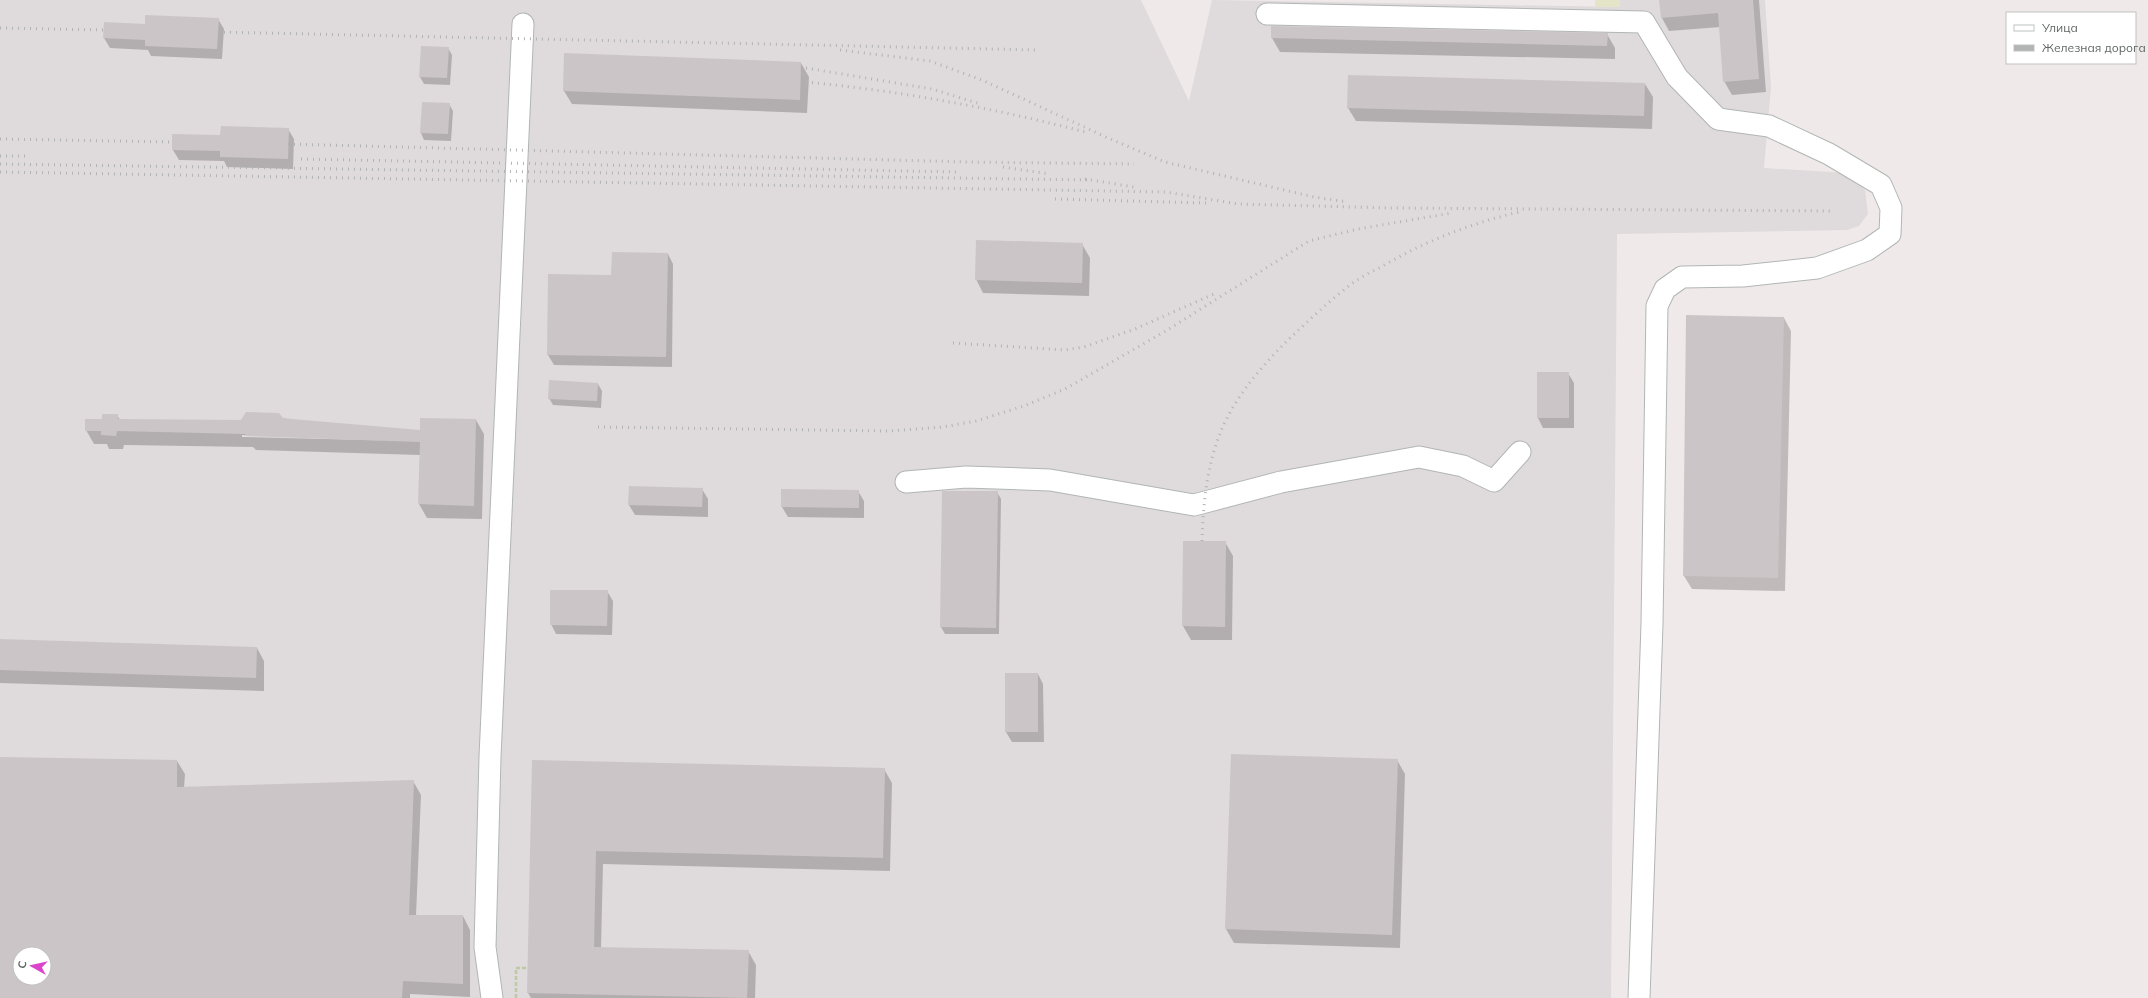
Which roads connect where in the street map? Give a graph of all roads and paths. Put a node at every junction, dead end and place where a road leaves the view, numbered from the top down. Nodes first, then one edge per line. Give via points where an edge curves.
1 (1267, 14) dead end
2 (523, 24) dead end
3 (1520, 452) dead end
4 (906, 482) dead end
5 (527, 968) dead end
6 (492, 998) edge
7 (516, 998) edge
8 (1639, 998) edge

1 - 8 lane via 1644,22 1677,77 1718,119 1769,126 1829,154 1881,185 1891,208 1890,234 1867,250 1816,268 1743,276 1682,277 1665,289 1657,306 1652,624
2 - 6 lane via 490,757 485,947
3 - 4 lane via 1494,481 1463,466 1418,457 1281,482 1194,506 1050,480 966,477
5 - 7 path via 516,968

